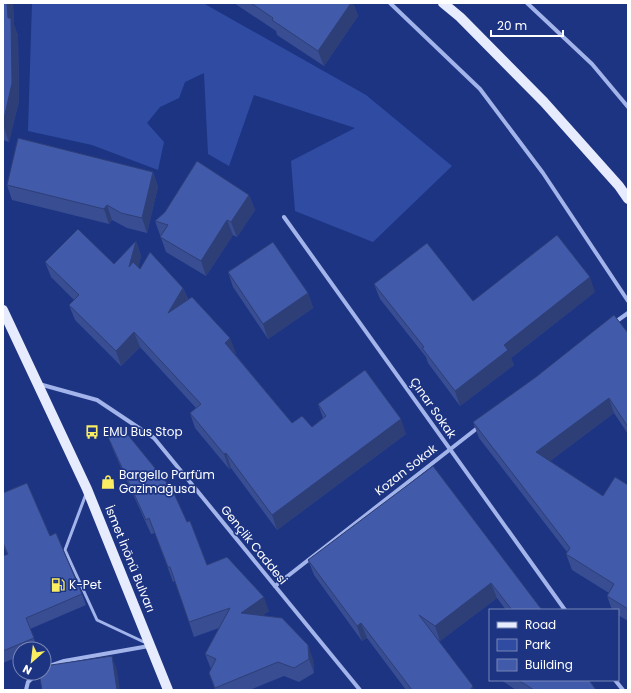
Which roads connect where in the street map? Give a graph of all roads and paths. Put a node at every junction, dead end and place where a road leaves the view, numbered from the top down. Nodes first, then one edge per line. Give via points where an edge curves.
1 (390, 3) edge
2 (442, 3) edge
3 (527, 3) edge
4 (628, 107) edge
5 (628, 199) edge
6 (284, 217) dead end
7 (628, 301) edge
8 (3, 310) edge
9 (628, 313) edge
10 (610, 327) edge
11 (38, 384) junction
12 (486, 421) edge
13 (450, 449) junction
14 (87, 489) junction
15 (275, 586) junction
16 (564, 609) edge
17 (151, 645) junction
18 (52, 665) edge
19 (616, 681) edge
20 (168, 690) edge
21 (360, 690) edge
22 (623, 690) edge

1 - 7 street via 480,89 543,173
2 - 5 main road via 460,17 544,102
3 - 4 street via 592,64
6 - 13 street, Çınar Sokak
8 - 11 main road, İsmet İnönü Bulvarı
9 - 10 street
11 - 14 main road, İsmet İnönü Bulvarı
11 - 15 street, Gençlik Caddesi via 97,400 154,438
12 - 13 street, Kozan Sokak
13 - 15 street, Kozan Sokak
13 - 16 street, Çınar Sokak
14 - 17 main road, İsmet İnönü Bulvarı
14 - 17 lane via 65,550 97,620
15 - 21 street, Gençlik Caddesi
17 - 18 street
17 - 20 main road, İsmet İnönü Bulvarı
19 - 22 street

